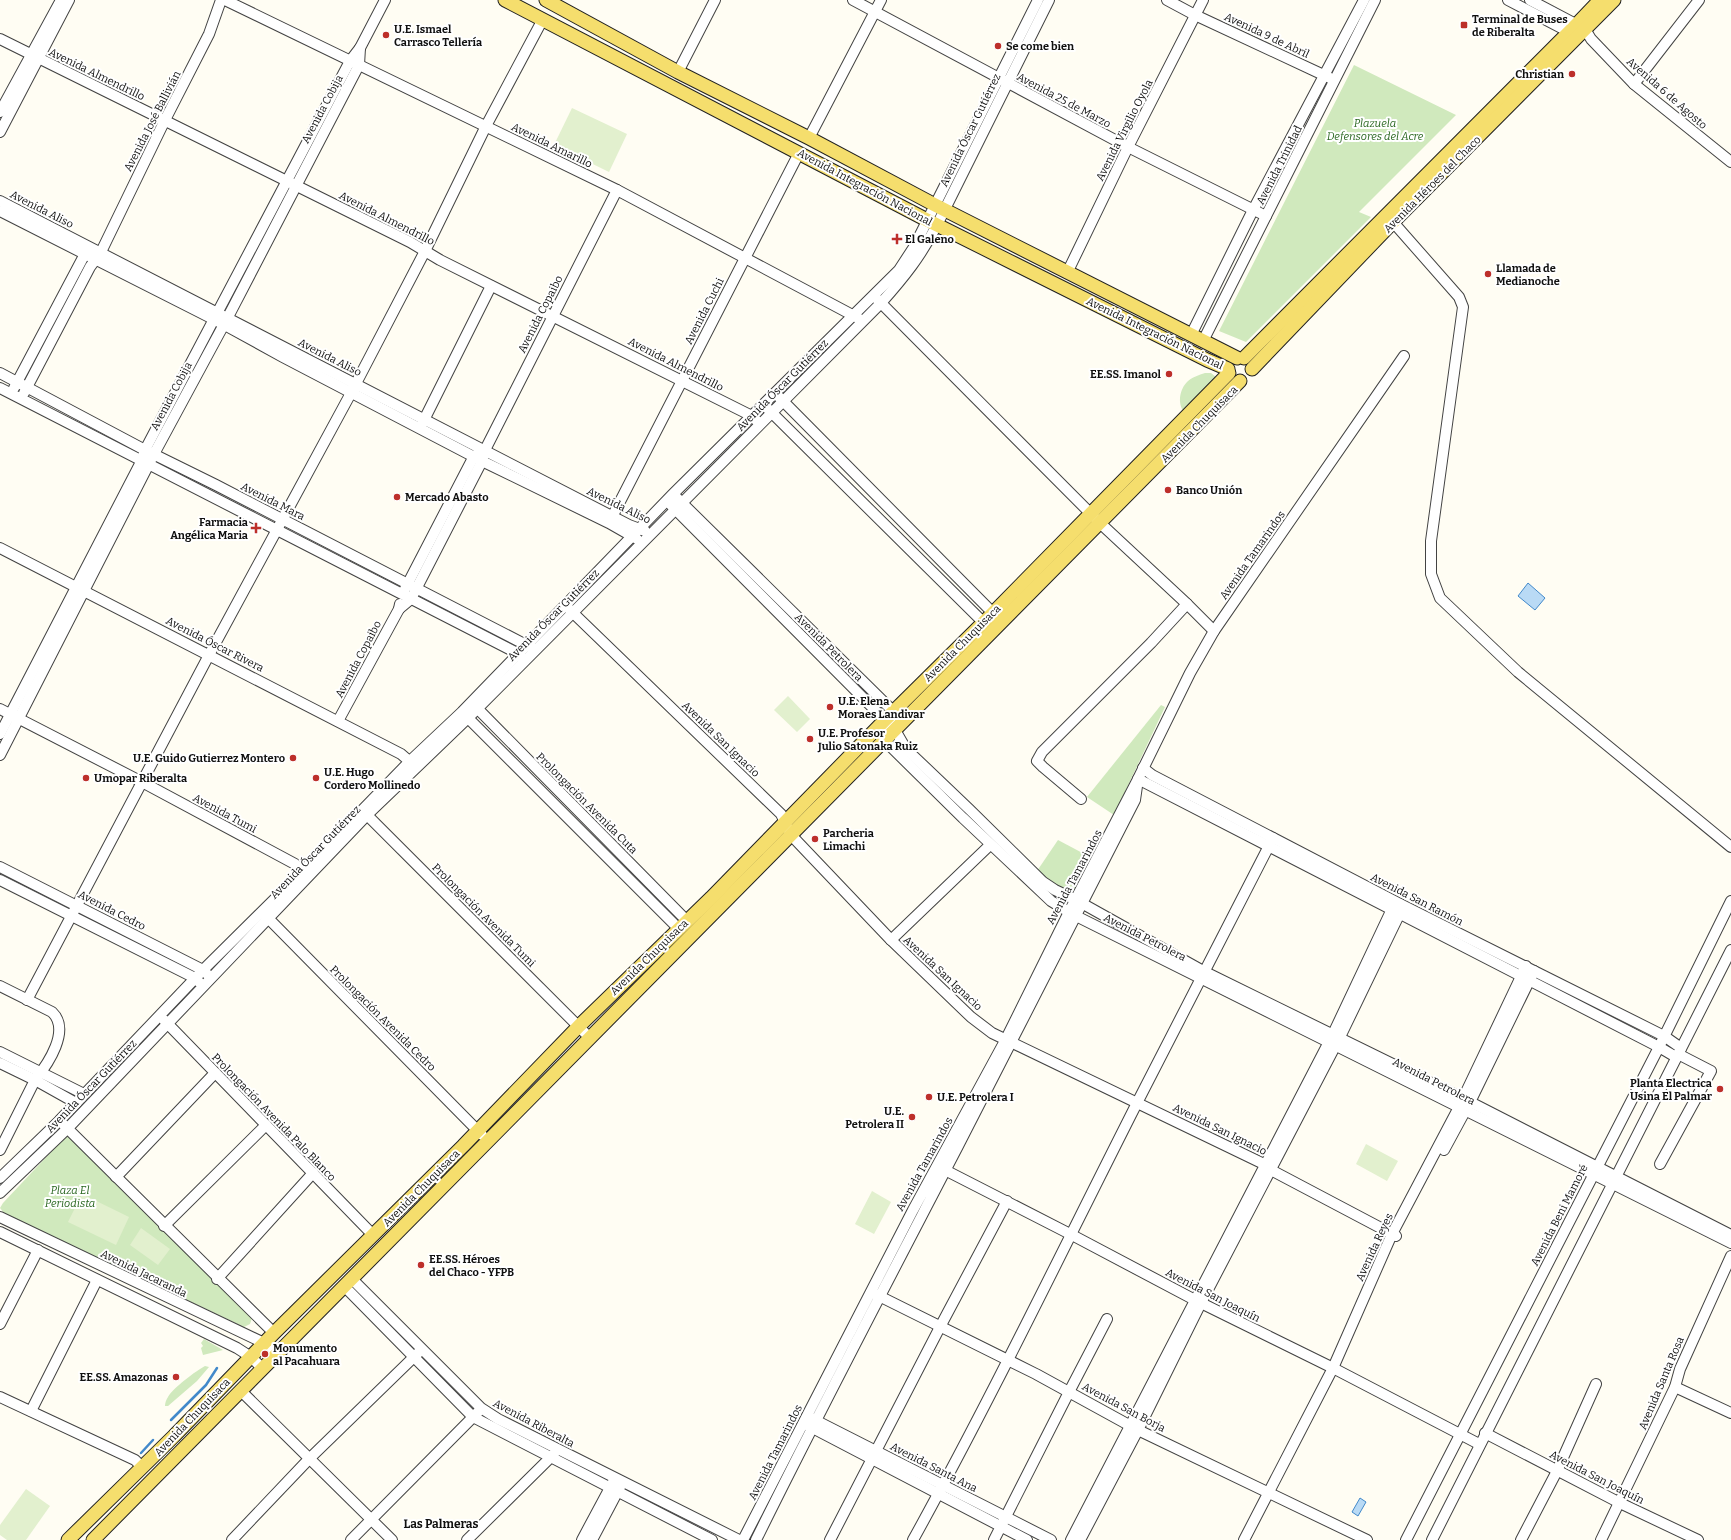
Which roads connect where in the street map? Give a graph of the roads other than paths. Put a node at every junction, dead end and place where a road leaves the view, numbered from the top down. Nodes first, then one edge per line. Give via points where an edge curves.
1 (61, 0) edge
2 (69, 0) edge
3 (385, 0) edge
4 (505, 0) edge
5 (715, 0) edge
6 (853, 0) edge
7 (881, 0) edge
8 (1038, 0) edge
9 (1049, 0) edge
10 (1167, 0) edge
11 (1203, 0) edge
12 (1364, 0) edge
13 (1375, 0) edge
14 (1508, 0) edge
15 (1530, 0) edge
16 (1600, 0) edge
17 (1614, 0) edge
18 (1700, 0) edge
19 (227, 1) edge
20 (553, 2) edge
21 (875, 11) junction
22 (1195, 15) junction
23 (543, 19) junction
24 (1580, 32) junction
25 (0, 39) edge
26 (35, 57) junction
27 (354, 63) junction
28 (678, 72) junction
29 (1324, 76) junction
30 (1002, 80) junction
31 (1335, 81) junction
32 (1634, 84) junction
33 (0, 112) edge
34 (165, 120) junction
35 (486, 126) junction
36 (0, 132) edge
37 (809, 138) junction
38 (1128, 147) junction
39 (799, 152) junction
40 (1731, 162) edge
41 (291, 183) junction
42 (617, 190) junction
43 (0, 201) edge
44 (940, 207) junction
45 (1253, 210) junction
46 (0, 211) edge
47 (1266, 216) junction
48 (932, 222) junction
49 (1393, 222) junction
50 (86, 250) junction
51 (425, 251) junction
52 (98, 256) junction
53 (746, 257) junction
54 (1067, 273) junction
55 (491, 286) junction
56 (878, 300) junction
57 (552, 316) junction
58 (854, 316) junction
59 (221, 318) junction
60 (864, 321) junction
61 (1191, 335) junction
62 (1203, 341) junction
63 (1404, 356) dead end
64 (1241, 358) junction
65 (1252, 369) junction
66 (1228, 371) junction
67 (0, 374) edge
68 (682, 380) junction
69 (1240, 381) junction
70 (17, 382) junction
71 (27, 387) junction
72 (0, 388) edge
73 (354, 388) junction
74 (11, 394) junction
75 (779, 397) junction
76 (21, 399) junction
77 (768, 409) junction
78 (752, 416) junction
79 (422, 423) junction
80 (759, 424) junction
81 (149, 452) junction
82 (480, 456) junction
83 (146, 462) junction
84 (670, 498) junction
85 (678, 506) junction
86 (1091, 513) junction
87 (283, 519) junction
88 (611, 519) junction
89 (1100, 523) junction
90 (639, 529) junction
91 (276, 531) junction
92 (651, 534) junction
93 (632, 536) junction
94 (642, 542) junction
95 (0, 548) edge
96 (412, 585) junction
97 (80, 589) junction
98 (406, 597) junction
99 (1187, 604) junction
100 (565, 605) junction
101 (993, 612) junction
102 (573, 613) junction
103 (983, 622) junction
104 (1214, 631) junction
105 (531, 647) junction
106 (209, 655) junction
107 (521, 657) junction
108 (474, 705) junction
109 (0, 709) edge
110 (465, 715) junction
111 (889, 715) junction
112 (15, 716) junction
113 (338, 721) junction
114 (895, 730) junction
115 (0, 734) edge
116 (884, 740) junction
117 (0, 755) edge
118 (413, 765) junction
119 (1143, 768) junction
120 (1138, 779) junction
121 (142, 782) junction
122 (1081, 800) dead end
123 (364, 812) junction
124 (974, 814) junction
125 (785, 822) junction
126 (966, 822) junction
127 (791, 835) junction
128 (1271, 843) junction
129 (990, 845) junction
130 (1731, 847) edge
131 (0, 867) edge
132 (306, 873) junction
133 (0, 880) edge
134 (1078, 901) junction
135 (1731, 901) edge
136 (715, 903) junction
137 (76, 905) junction
138 (1398, 909) junction
139 (1072, 913) junction
140 (71, 915) junction
141 (265, 915) junction
142 (1721, 920) junction
143 (683, 924) junction
144 (1731, 924) edge
145 (891, 940) junction
146 (1731, 950) edge
147 (1530, 968) junction
148 (203, 970) junction
149 (1204, 975) junction
150 (195, 978) junction
151 (212, 978) junction
152 (1525, 978) junction
153 (0, 986) edge
154 (203, 987) junction
155 (27, 1000) junction
156 (159, 1015) junction
157 (167, 1024) junction
158 (579, 1026) junction
159 (1664, 1036) junction
160 (590, 1038) junction
161 (1009, 1040) junction
162 (1334, 1040) junction
163 (1659, 1047) junction
164 (0, 1052) edge
165 (1678, 1053) junction
166 (0, 1063) edge
167 (214, 1073) junction
168 (38, 1076) junction
169 (84, 1094) junction
170 (1138, 1102) junction
171 (76, 1103) junction
172 (1464, 1104) junction
173 (60, 1121) junction
174 (266, 1125) junction
175 (67, 1129) junction
176 (478, 1131) junction
177 (488, 1141) junction
178 (0, 1150) edge
179 (1660, 1164) dead end
180 (941, 1168) junction
181 (1268, 1168) junction
182 (1595, 1170) junction
183 (313, 1174) junction
184 (116, 1177) junction
185 (0, 1178) edge
186 (1614, 1180) junction
187 (0, 1193) edge
188 (1007, 1201) junction
189 (0, 1217) edge
190 (164, 1226) junction
191 (0, 1232) edge
192 (373, 1235) junction
193 (1072, 1235) junction
194 (1394, 1235) junction
195 (1731, 1235) edge
196 (1731, 1243) edge
197 (38, 1250) junction
198 (1731, 1256) edge
199 (217, 1279) junction
200 (97, 1280) junction
201 (348, 1283) junction
202 (876, 1294) junction
203 (1198, 1302) junction
204 (1107, 1319) dead end
205 (0, 1324) edge
206 (940, 1327) junction
207 (274, 1334) junction
208 (264, 1343) junction
209 (421, 1350) junction
210 (276, 1355) junction
211 (251, 1357) junction
212 (414, 1357) junction
213 (1007, 1360) junction
214 (262, 1368) junction
215 (1334, 1369) junction
216 (1596, 1384) dead end
217 (1675, 1387) junction
218 (240, 1390) junction
219 (1069, 1392) junction
220 (0, 1397) edge
221 (481, 1408) junction
222 (30, 1411) junction
223 (1731, 1413) edge
224 (473, 1417) junction
225 (809, 1422) junction
226 (1134, 1427) junction
227 (1485, 1433) junction
228 (1459, 1435) junction
229 (1479, 1444) junction
230 (559, 1449) junction
231 (874, 1455) junction
232 (550, 1458) junction
233 (309, 1459) junction
234 (142, 1467) junction
235 (1557, 1471) junction
236 (617, 1485) junction
237 (941, 1490) junction
238 (1271, 1494) junction
239 (1620, 1503) junction
240 (372, 1519) junction
241 (1003, 1521) junction
242 (99, 1538) edge
243 (68, 1540) edge
244 (232, 1540) edge
245 (351, 1540) edge
246 (392, 1540) edge
247 (467, 1540) edge
248 (582, 1540) edge
249 (592, 1540) edge
250 (712, 1540) edge
251 (739, 1540) edge
252 (743, 1540) edge
253 (756, 1540) edge
254 (830, 1540) edge
255 (913, 1540) edge
256 (994, 1540) edge
257 (1027, 1540) edge
258 (1051, 1540) edge
259 (1071, 1540) edge
260 (1080, 1540) edge
261 (1244, 1540) edge
262 (1249, 1540) edge
263 (1367, 1540) edge
264 (1406, 1540) edge
265 (1432, 1540) edge
266 (1521, 1540) edge
267 (1601, 1540) edge
268 (1698, 1540) edge

1 - 26 street
2 - 26 street
3 - 27 street, Avenida Cobija
4 - 23 main road, Avenida Integración Nacional
5 - 28 street
6 - 21 street, Avenida 25 de Marzo
7 - 21 street
8 - 30 street, Avenida Óscar Gutiérrez
9 - 30 street, Avenida Óscar Gutiérrez
10 - 22 street, Avenida 9 de Abril
11 - 22 street, Avenida Virgilio Oyola
12 - 29 street, Avenida Trinidad
13 - 31 street, Avenida Trinidad
14 - 24 street, Avenida 6 de Agosto
15 - 24 street, Avenida 6 de Agosto
16 - 24 main road, Avenida Héroes del Chaco
17 - 24 main road, Avenida Héroes del Chaco
18 - 32 street
19 - 27 street, Avenida Amarillo
19 - 34 street, Avenida José Ballivián
20 - 28 main road, Avenida Integración Nacional
21 - 30 street, Avenida 25 de Marzo
21 - 37 street
22 - 29 street, Avenida 9 de Abril
22 - 38 street, Avenida Virgilio Oyola
23 - 35 street
23 - 39 main road, Avenida Integración Nacional
24 - 32 street, Avenida 6 de Agosto
24 - 49 main road, Avenida Héroes del Chaco
24 - 64 main road, Avenida Héroes del Chaco
25 - 26 street, Avenida Almendrillo
26 - 33 street
26 - 34 street, Avenida Almendrillo
26 - 36 street
27 - 35 street, Avenida Amarillo
27 - 41 street, Avenida Cobija
28 - 37 main road, Avenida Integración Nacional
29 - 31 street, Avenida 9 de Abril
29 - 45 street, Avenida Trinidad
30 - 38 street, Avenida 25 de Marzo
30 - 44 street, Avenida Óscar Gutiérrez
31 - 47 street, Avenida Trinidad
32 - 40 street, Avenida 6 de Agosto
34 - 41 street, Avenida Almendrillo
34 - 52 street, Avenida José Ballivián
35 - 42 street, Avenida Amarillo
35 - 51 street
37 - 44 main road, Avenida Integración Nacional
38 - 45 street, Avenida 25 de Marzo
38 - 54 street, Avenida Virgilio Oyola
39 - 48 main road, Avenida Integración Nacional
39 - 53 street, Avenida Cuchi
41 - 51 street, Avenida Almendrillo
41 - 59 street, Avenida Cobija
42 - 53 street, Avenida Amarillo
42 - 57 street, Avenida Copaibo
43 - 50 street, Avenida Aliso
44 - 48 street, Avenida Óscar Gutiérrez
44 - 54 main road, Avenida Integración Nacional
45 - 47 street, Avenida 25 de Marzo
45 - 61 street, Avenida Trinidad
46 - 50 street, Avenida Aliso
47 - 62 street, Avenida Trinidad
48 - 56 street, Avenida Óscar Gutiérrez
48 - 66 main road, Avenida Integración Nacional
49 - 65 main road, Avenida Héroes del Chaco
49 - 130 street via 1459,298 1463,307 1431,541 1430,574 1440,598 1518,672
50 - 52 street, Avenida Aliso
50 - 70 street
51 - 55 street, Avenida Almendrillo
51 - 73 street
52 - 59 street, Avenida Aliso
52 - 71 street, Avenida José Ballivián
53 - 58 street, Avenida Amarillo
53 - 68 street, Avenida Cuchi
54 - 61 main road, Avenida Integración Nacional
55 - 57 street, Avenida Almendrillo
55 - 79 street
56 - 58 street, Avenida Óscar Gutiérrez
56 - 60 street, Avenida Óscar Gutiérrez
56 - 86 street
57 - 68 street, Avenida Almendrillo
57 - 82 street, Avenida Copaibo
58 - 60 street, Avenida Amarillo
58 - 75 street, Avenida Óscar Gutiérrez
59 - 73 street, Avenida Aliso
59 - 81 street, Avenida Cobija
60 - 75 street, Avenida Óscar Gutiérrez
61 - 62 main road, Avenida Integración Nacional
62 - 64 main road, Avenida Integración Nacional
63 - 104 street, Avenida Tamarindos
64 - 65 main road via 1250,362
64 - 66 main road via 1231,362
65 - 69 main road via 1250,376
66 - 69 main road via 1233,379
66 - 86 main road, Avenida Chuquisaca
67 - 70 street, Avenida Mara
68 - 78 street, Avenida Almendrillo
68 - 88 street, Avenida Cuchi
69 - 89 main road, Avenida Chuquisaca
70 - 71 street, Avenida Mara
70 - 74 street
71 - 76 street, Avenida José Ballivián
71 - 81 street, Avenida Mara
72 - 74 street
73 - 79 street, Avenida Aliso
73 - 87 street
74 - 76 street
75 - 77 street, Avenida Óscar Gutiérrez
75 - 101 street
76 - 83 street
77 - 78 street, Avenida Óscar Gutiérrez
77 - 80 street, Avenida Óscar Gutiérrez
77 - 103 street
78 - 80 street, Avenida Almendrillo
78 - 84 street, Avenida Óscar Gutiérrez
79 - 82 street, Avenida Aliso
80 - 85 street, Avenida Óscar Gutiérrez
81 - 83 street, Avenida Cobija
81 - 87 street, Avenida Mara
82 - 88 street, Avenida Aliso
82 - 96 street, Avenida Copaibo
83 - 91 street
83 - 97 street, Avenida Cobija
84 - 85 street, Avenida Petrolera
84 - 90 street, Avenida Óscar Gutiérrez
85 - 92 street, Avenida Óscar Gutiérrez
85 - 111 street, Avenida Petrolera
86 - 89 street
86 - 101 main road, Avenida Chuquisaca
87 - 91 street
87 - 96 street, Avenida Mara
88 - 90 street, Avenida Aliso
88 - 93 street, Avenida Aliso
89 - 99 street
89 - 114 main road, Avenida Chuquisaca
90 - 92 street, Avenida Aliso
90 - 93 street, Avenida Óscar Gutiérrez
91 - 98 street
91 - 106 street
92 - 94 street, Avenida Óscar Gutiérrez
93 - 94 street, Avenida Aliso
93 - 100 street, Avenida Óscar Gutiérrez
94 - 102 street, Avenida Óscar Gutiérrez
95 - 97 street, Avenida Óscar Rivera
96 - 98 street, Avenida Copaibo
96 - 105 street, Avenida Mara
97 - 106 street, Avenida Óscar Rivera
97 - 112 street, Avenida Cobija
98 - 107 street
98 - 113 street, Avenida Copaibo
99 - 104 street
99 - 122 street via 1037,760
100 - 102 street, Avenida San Ignacio
100 - 105 street, Avenida Óscar Gutiérrez
101 - 103 main road, Avenida Chuquisaca
102 - 105 street, Avenida Óscar Gutiérrez
102 - 125 street, Avenida San Ignacio via 781,814
103 - 111 main road, Avenida Chuquisaca
104 - 119 street, Avenida Tamarindos
105 - 107 street, Avenida Óscar Gutiérrez
106 - 113 street, Avenida Óscar Rivera
106 - 121 street
107 - 108 street, Avenida Óscar Gutiérrez
108 - 110 street, Avenida Óscar Gutiérrez
108 - 143 street, Prolongación Avenida Cuta
109 - 112 street, Avenida Tumi
110 - 118 street, Avenida Óscar Gutiérrez
110 - 143 street
111 - 114 street, Avenida Petrolera via 896,720
111 - 116 street
111 - 125 main road, Avenida Chuquisaca
112 - 115 street, Avenida Cobija
112 - 117 street, Avenida Cobija
112 - 121 street, Avenida Tumi
113 - 118 street, Avenida Óscar Rivera via 401,754
114 - 116 main road, Avenida Chuquisaca
114 - 124 street, Avenida Petrolera via 906,749
116 - 126 street, Avenida Petrolera
116 - 127 main road, Avenida Chuquisaca
118 - 123 street, Avenida Óscar Gutiérrez
119 - 120 street, Avenida Tamarindos
119 - 128 street, Avenida San Ramón
120 - 128 street, Avenida San Ramón
120 - 134 street, Avenida Tamarindos via 1135,800
121 - 132 street, Avenida Tumi via 295,864
121 - 137 street
123 - 132 street, Avenida Óscar Gutiérrez
123 - 158 street, Prolongación Avenida Tumi
124 - 126 street
124 - 134 street, Avenida Petrolera via 1043,882
125 - 127 street, Avenida San Ignacio
125 - 136 main road, Avenida Chuquisaca
126 - 129 street, Avenida Petrolera
127 - 136 main road, Avenida Chuquisaca
127 - 145 street, Avenida San Ignacio
128 - 138 street, Avenida San Ramón
128 - 149 street
129 - 139 street, Avenida Petrolera via 1051,902
129 - 145 street
131 - 137 street, Avenida Cedro
132 - 141 street, Avenida Óscar Gutiérrez
133 - 140 street, Avenida Cedro
134 - 139 street, Avenida Tamarindos
134 - 149 street, Avenida Petrolera
135 - 142 street, Avenida Beni Mamoré
136 - 143 main road, Avenida Chuquisaca
136 - 160 main road, Avenida Chuquisaca
137 - 140 street
137 - 148 street, Avenida Cedro
138 - 147 street, Avenida San Ramón
138 - 152 street, Avenida San Ramón
138 - 162 street
139 - 149 street, Avenida Petrolera
139 - 161 street, Avenida Tamarindos
140 - 150 street, Avenida Cedro
140 - 155 street
141 - 148 street, Avenida Óscar Gutiérrez
141 - 151 street, Avenida Óscar Gutiérrez
141 - 176 street, Prolongación Avenida Cedro
142 - 144 street
142 - 159 street, Avenida Beni Mamoré
143 - 158 main road, Avenida Chuquisaca
145 - 161 street, Avenida San Ignacio via 971,1017 992,1033
146 - 165 street
147 - 152 street, Avenida Reyes
147 - 159 street, Avenida San Ramón
148 - 150 street, Avenida Óscar Gutiérrez
148 - 151 street, Avenida Cedro
149 - 162 street, Avenida Petrolera
149 - 170 street
150 - 154 street, Avenida Cedro
150 - 156 street, Avenida Óscar Gutiérrez
151 - 154 street, Avenida Óscar Gutiérrez
152 - 163 street, Avenida San Ramón
152 - 172 street, Avenida Reyes
153 - 155 street
154 - 157 street, Avenida Óscar Gutiérrez
155 - 168 street via 52,1012 58,1018 60,1027 58,1041
156 - 157 street, Prolongación Avenida Palo Blanco
156 - 169 street, Avenida Óscar Gutiérrez
157 - 167 street, Prolongación Avenida Palo Blanco
157 - 175 street, Avenida Óscar Gutiérrez
158 - 160 street, Prolongación Avenida Tumi
158 - 176 main road, Avenida Chuquisaca
159 - 163 street, Avenida Beni Mamoré
159 - 165 street, Avenida San Ramón
160 - 177 main road, Avenida Chuquisaca
161 - 170 street, Avenida San Ignacio
161 - 180 street, Avenida Tamarindos
162 - 172 street, Avenida Petrolera
162 - 181 street
163 - 165 street, Avenida San Ramón
163 - 182 street, Avenida Beni Mamoré
164 - 168 street
165 - 179 street via 1710,1071
165 - 186 street
166 - 168 street
167 - 174 street, Prolongación Avenida Palo Blanco
167 - 184 street
168 - 169 street
168 - 171 street
168 - 178 street
169 - 171 street, Avenida Óscar Gutiérrez
170 - 181 street, Avenida San Ignacio
170 - 193 street
171 - 173 street, Avenida Óscar Gutiérrez
172 - 182 street, Avenida Petrolera
172 - 194 street, Avenida Reyes
173 - 175 street
173 - 185 street, Avenida Óscar Gutiérrez
174 - 183 street, Prolongación Avenida Palo Blanco
174 - 190 street
175 - 184 street
175 - 187 street, Avenida Óscar Gutiérrez
176 - 177 street, Prolongación Avenida Cedro
176 - 192 main road, Avenida Chuquisaca
177 - 201 main road, Avenida Chuquisaca
180 - 188 street, Avenida San Joaquín
180 - 202 street, Avenida Tamarindos
181 - 194 street, Avenida San Ignacio
181 - 203 street
182 - 186 street, Avenida Petrolera
182 - 228 street, Avenida Beni Mamoré
183 - 192 street, Prolongación Avenida Palo Blanco
183 - 199 street
184 - 190 street
186 - 195 street, Avenida Petrolera
186 - 196 street, Avenida Petrolera
186 - 227 street
188 - 193 street, Avenida San Joaquín
188 - 206 street
189 - 208 street, Avenida Jacaranda
190 - 199 street
191 - 197 street
192 - 207 main road, Avenida Chuquisaca
193 - 203 street, Avenida San Joaquín
193 - 213 street
194 - 215 street, Avenida Reyes
197 - 200 street
197 - 205 street
198 - 217 street, Avenida Santa Rosa via 1680,1369
199 - 207 street
200 - 211 street
200 - 222 street
201 - 209 street, Avenida Riberalta
201 - 210 main road, Avenida Chuquisaca
201 - 212 street, Avenida Riberalta
202 - 206 street, Avenida San Borja
202 - 225 street, Avenida Tamarindos
203 - 215 street, Avenida San Joaquín
203 - 226 street
204 - 219 street
206 - 213 street, Avenida San Borja
206 - 231 street
207 - 208 main road, Avenida Chuquisaca
208 - 210 street, Avenida Jacaranda
208 - 211 main road, Avenida Chuquisaca
209 - 212 street
209 - 221 street, Avenida Riberalta
210 - 214 main road, Avenida Chuquisaca
211 - 214 street
211 - 234 main road, Avenida Chuquisaca
212 - 224 street, Avenida Riberalta
212 - 233 street
213 - 219 street, Avenida San Borja
213 - 237 street
214 - 218 main road, Avenida Chuquisaca
215 - 228 street, Avenida San Joaquín
215 - 238 street, Avenida Reyes
216 - 235 street
217 - 223 street
217 - 239 street, Avenida Santa Rosa
218 - 233 street
218 - 242 main road, Avenida Chuquisaca
219 - 226 street, Avenida San Borja
219 - 241 street
220 - 222 street
221 - 224 street
221 - 230 street, Avenida Riberalta
222 - 234 street via 135,1460
224 - 232 street, Avenida Riberalta
224 - 240 street
225 - 231 street, Avenida Santa Ana
225 - 252 street, Avenida Tamarindos
225 - 253 street, Avenida Tamarindos
226 - 238 street, Avenida San Borja
226 - 259 street
226 - 260 street
227 - 229 street
227 - 235 street, Avenida San Joaquín
228 - 229 street, Avenida San Joaquín
228 - 264 street, Avenida Beni Mamoré
229 - 265 street
230 - 232 street
230 - 236 street, Avenida Riberalta
231 - 237 street, Avenida Santa Ana
231 - 254 street
232 - 236 street, Avenida Riberalta
232 - 247 street
233 - 240 street
233 - 244 street
234 - 243 main road, Avenida Chuquisaca
235 - 239 street, Avenida San Joaquín
235 - 266 street
236 - 248 street
236 - 249 street
236 - 250 street, Avenida Riberalta
236 - 251 street, Avenida Riberalta
237 - 241 street, Avenida Santa Ana
237 - 255 street
238 - 261 street, Avenida Reyes
238 - 262 street, Avenida Reyes
238 - 263 street, Avenida San Borja
239 - 267 street, Avenida Santa Rosa
239 - 268 street, Avenida San Joaquín
240 - 245 street
240 - 246 street
241 - 256 street
241 - 257 street, Avenida Santa Ana
241 - 258 street, Avenida Santa Ana

